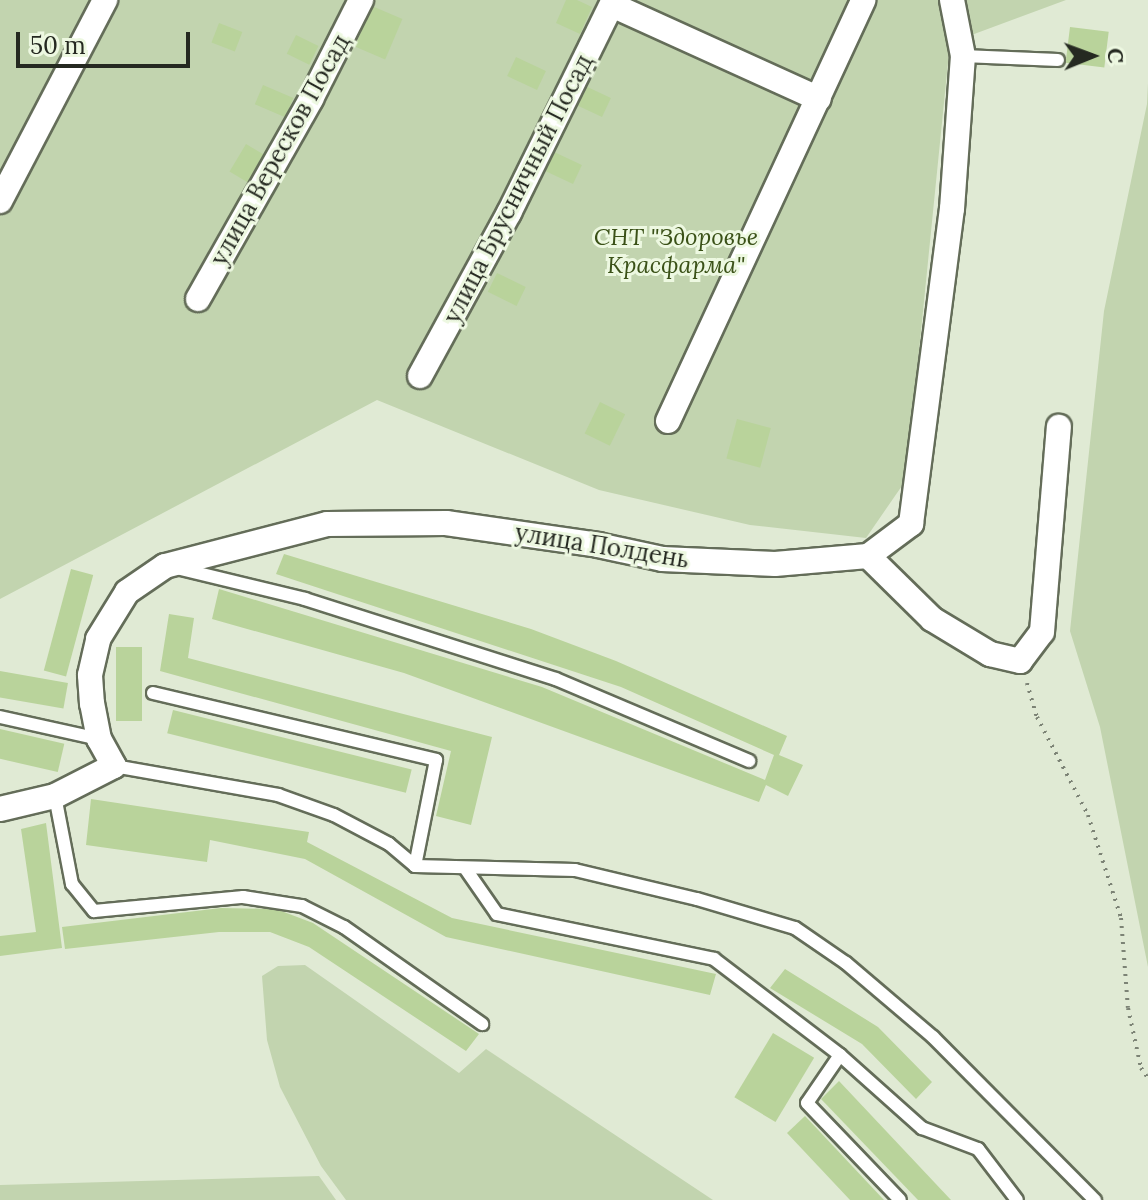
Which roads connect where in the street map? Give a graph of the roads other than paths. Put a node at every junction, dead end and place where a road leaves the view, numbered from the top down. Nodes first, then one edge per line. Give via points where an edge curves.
1 (105, 0) edge
2 (361, 0) edge
3 (863, 0) edge
4 (952, 0) edge
5 (610, 2) edge
6 (963, 56) junction
7 (1058, 60) dead end
8 (819, 99) junction
9 (0, 201) edge
10 (198, 299) dead end
11 (420, 376) dead end
12 (668, 421) dead end
13 (1059, 427) dead end
14 (868, 556) junction
15 (165, 566) junction
16 (153, 693) dead end
17 (0, 717) edge
18 (99, 739) junction
19 (749, 761) dead end
20 (114, 766) junction
21 (55, 796) junction
22 (0, 809) edge
23 (415, 866) junction
24 (465, 868) junction
25 (482, 1024) dead end
26 (840, 1055) junction
27 (900, 1200) edge
28 (1017, 1200) edge
29 (1095, 1200) edge

1 - 9 street
2 - 10 street, улица Вересков Посад
3 - 8 street
4 - 6 street
5 - 8 street
5 - 11 street, улица Брусничный Посад via 509,213
6 - 7 lane
6 - 14 street via 952,209 911,524
8 - 12 street
13 - 14 street via 1042,632 1020,661 990,654 932,619
14 - 15 street, улица Полдень via 775,564 662,559 446,523 327,524
15 - 18 street, улица Полдень via 127,592 98,639 90,675
15 - 19 lane via 305,599 527,669
16 - 23 lane via 436,760
17 - 18 lane
18 - 20 street, улица Полдень
20 - 21 street
20 - 23 lane via 278,795 334,815 389,844
21 - 22 street
21 - 25 lane via 72,884 94,911 243,897 302,906 344,927
23 - 24 lane
24 - 26 lane via 497,914 714,959
24 - 29 lane via 575,870 795,928 846,963 933,1037
26 - 27 lane via 807,1103
26 - 28 lane via 922,1128 978,1149

